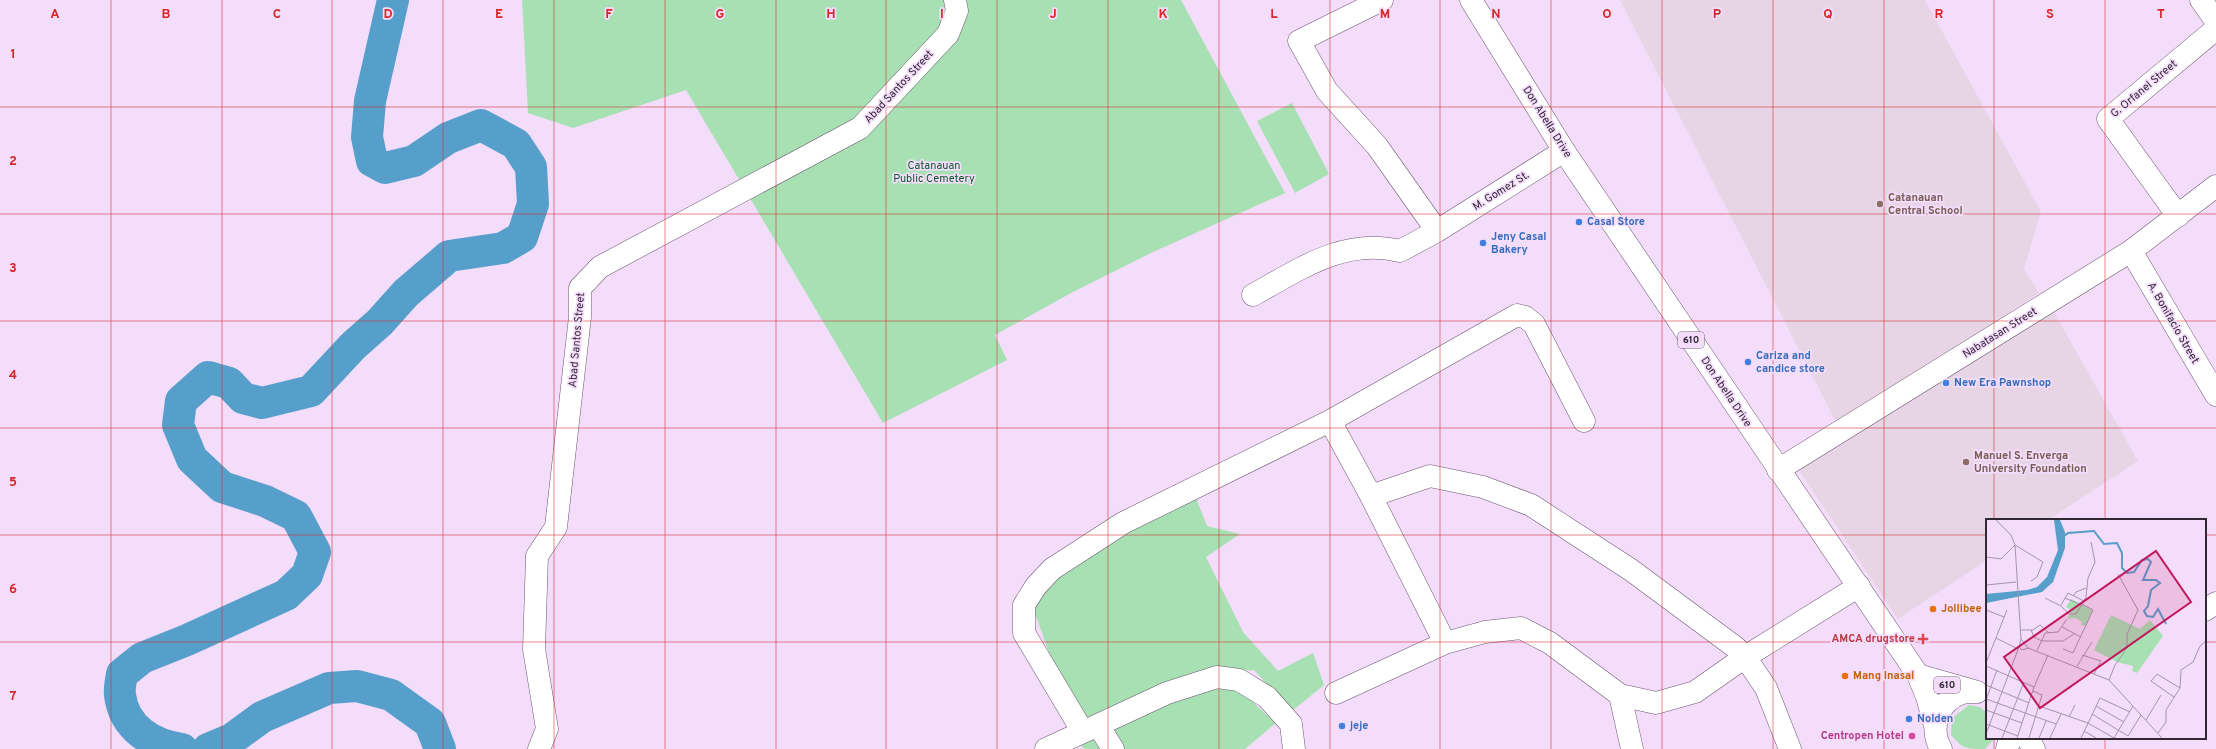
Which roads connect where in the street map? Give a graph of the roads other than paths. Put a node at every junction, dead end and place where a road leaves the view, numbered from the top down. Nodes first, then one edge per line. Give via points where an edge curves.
1 (956, 0) edge
2 (1382, 0) edge
3 (1471, 0) edge
4 (2201, 0) edge
5 (2216, 21) edge
6 (2216, 29) edge
7 (1564, 151) junction
8 (2216, 186) edge
9 (2178, 216) junction
10 (1437, 231) junction
11 (2131, 251) junction
12 (1253, 294) dead end
13 (2209, 366) edge
14 (2216, 395) edge
15 (1330, 421) junction
16 (1584, 421) dead end
17 (1778, 470) junction
18 (1371, 496) junction
19 (1858, 586) junction
20 (2216, 603) edge
21 (2206, 609) edge
22 (1445, 643) junction
23 (1745, 657) junction
24 (1918, 675) junction
25 (1336, 693) dead end
26 (1982, 693) edge
27 (1620, 696) junction
28 (1091, 728) junction
29 (2010, 739) edge
30 (2015, 739) edge
31 (2028, 739) edge
32 (1937, 741) edge
33 (538, 749) edge
34 (1048, 749) edge
35 (1113, 749) edge
36 (1294, 749) edge
37 (1632, 749) edge
38 (1790, 749) edge
39 (2007, 749) edge
40 (2034, 749) edge

1 - 33 street, Abad Santos Street via 957,11 948,34 860,128 600,268 580,288 580,317 556,527 537,556 534,649 547,729
2 - 10 street via 1299,41 1327,91 1377,146
3 - 7 street, Don Abella Drive / 610
4 - 5 street
6 - 9 street, G. Orfanel Street via 2108,119
7 - 10 street, M. Gomez St.
7 - 17 street, Don Abella Drive / 610
8 - 9 street, Nabatasan Street
9 - 11 street, Nabatasan Street
10 - 12 street, M. Gomez St. via 1400,251 1383,247 1357,248 1317,260
11 - 13 street, A. Bonifacio Street
11 - 17 street, Nabatasan Street
13 - 14 street, A. Bonifacio Street
15 - 16 street via 1517,315 1534,324
15 - 18 street
15 - 28 street via 1122,523 1052,569 1036,586 1024,605 1024,633
17 - 19 street, Don Abella Drive / 610
18 - 22 street
18 - 23 street via 1430,476 1483,487 1531,505 1631,570
19 - 23 street
19 - 24 street, Don Abella Drive / 610
20 - 21 street
22 - 25 street
22 - 27 street via 1485,632 1521,628 1550,643
23 - 27 street via 1695,692 1656,703
23 - 38 street via 1766,688
24 - 26 street, 610
24 - 32 street, Don Abella Drive / 610 via 1927,697
26 - 32 street, 610 via 1962,693 1949,700 1939,712
27 - 37 street
28 - 34 street
28 - 35 street
28 - 36 street via 1167,693 1217,677 1239,680 1266,696 1291,724
29 - 39 street
30 - 39 street
31 - 40 street

